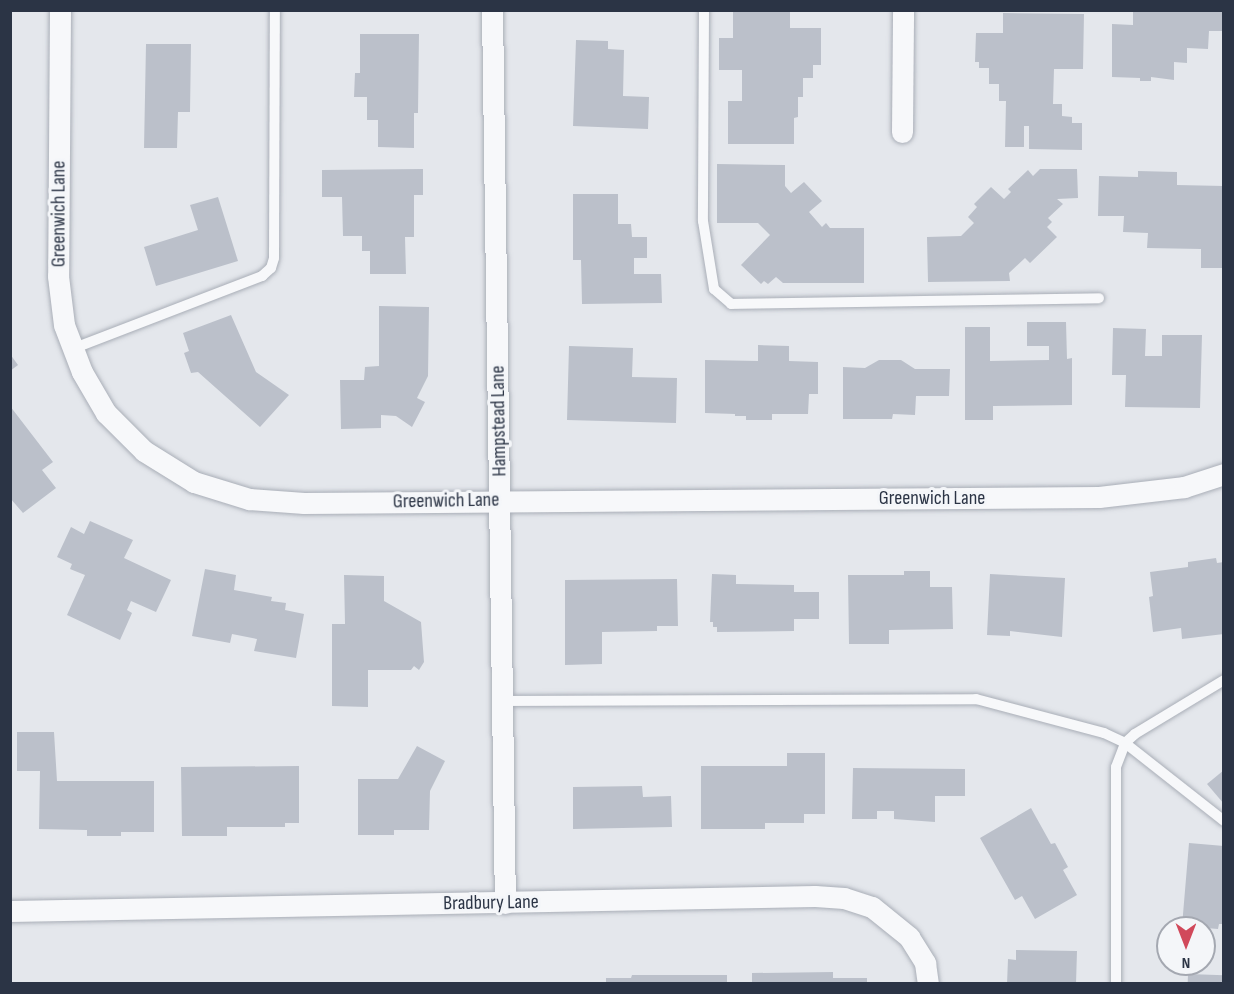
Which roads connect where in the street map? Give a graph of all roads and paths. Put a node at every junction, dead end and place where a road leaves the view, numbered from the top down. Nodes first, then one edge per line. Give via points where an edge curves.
1 (60, 10) edge
2 (276, 10) edge
3 (492, 10) edge
4 (704, 10) edge
5 (903, 10) edge
6 (902, 132) dead end
7 (1099, 298) dead end
8 (72, 349) junction
9 (1224, 474) edge
10 (500, 501) junction
11 (1224, 680) edge
12 (503, 701) junction
13 (1125, 743) junction
14 (1224, 820) edge
15 (506, 903) junction
16 (10, 911) edge
17 (928, 984) edge
18 (1116, 984) edge

1 - 8 street, Greenwich Lane via 58,276 64,325
2 - 8 lane via 271,268 262,276
3 - 10 street, Hampstead Lane
4 - 7 lane via 703,221 714,289 731,304
5 - 6 street
8 - 10 street, Greenwich Lane via 106,412 144,451 194,482 249,499 303,503
9 - 10 street, Greenwich Lane via 1184,486 1099,497
10 - 12 street, Hampstead Lane
11 - 13 lane
12 - 13 lane via 976,699 1104,733
12 - 15 street, Hampstead Lane
13 - 14 lane
13 - 18 lane via 1116,766
15 - 16 street, Bradbury Lane
15 - 17 street, Bradbury Lane via 844,898 872,907 909,937 925,963

